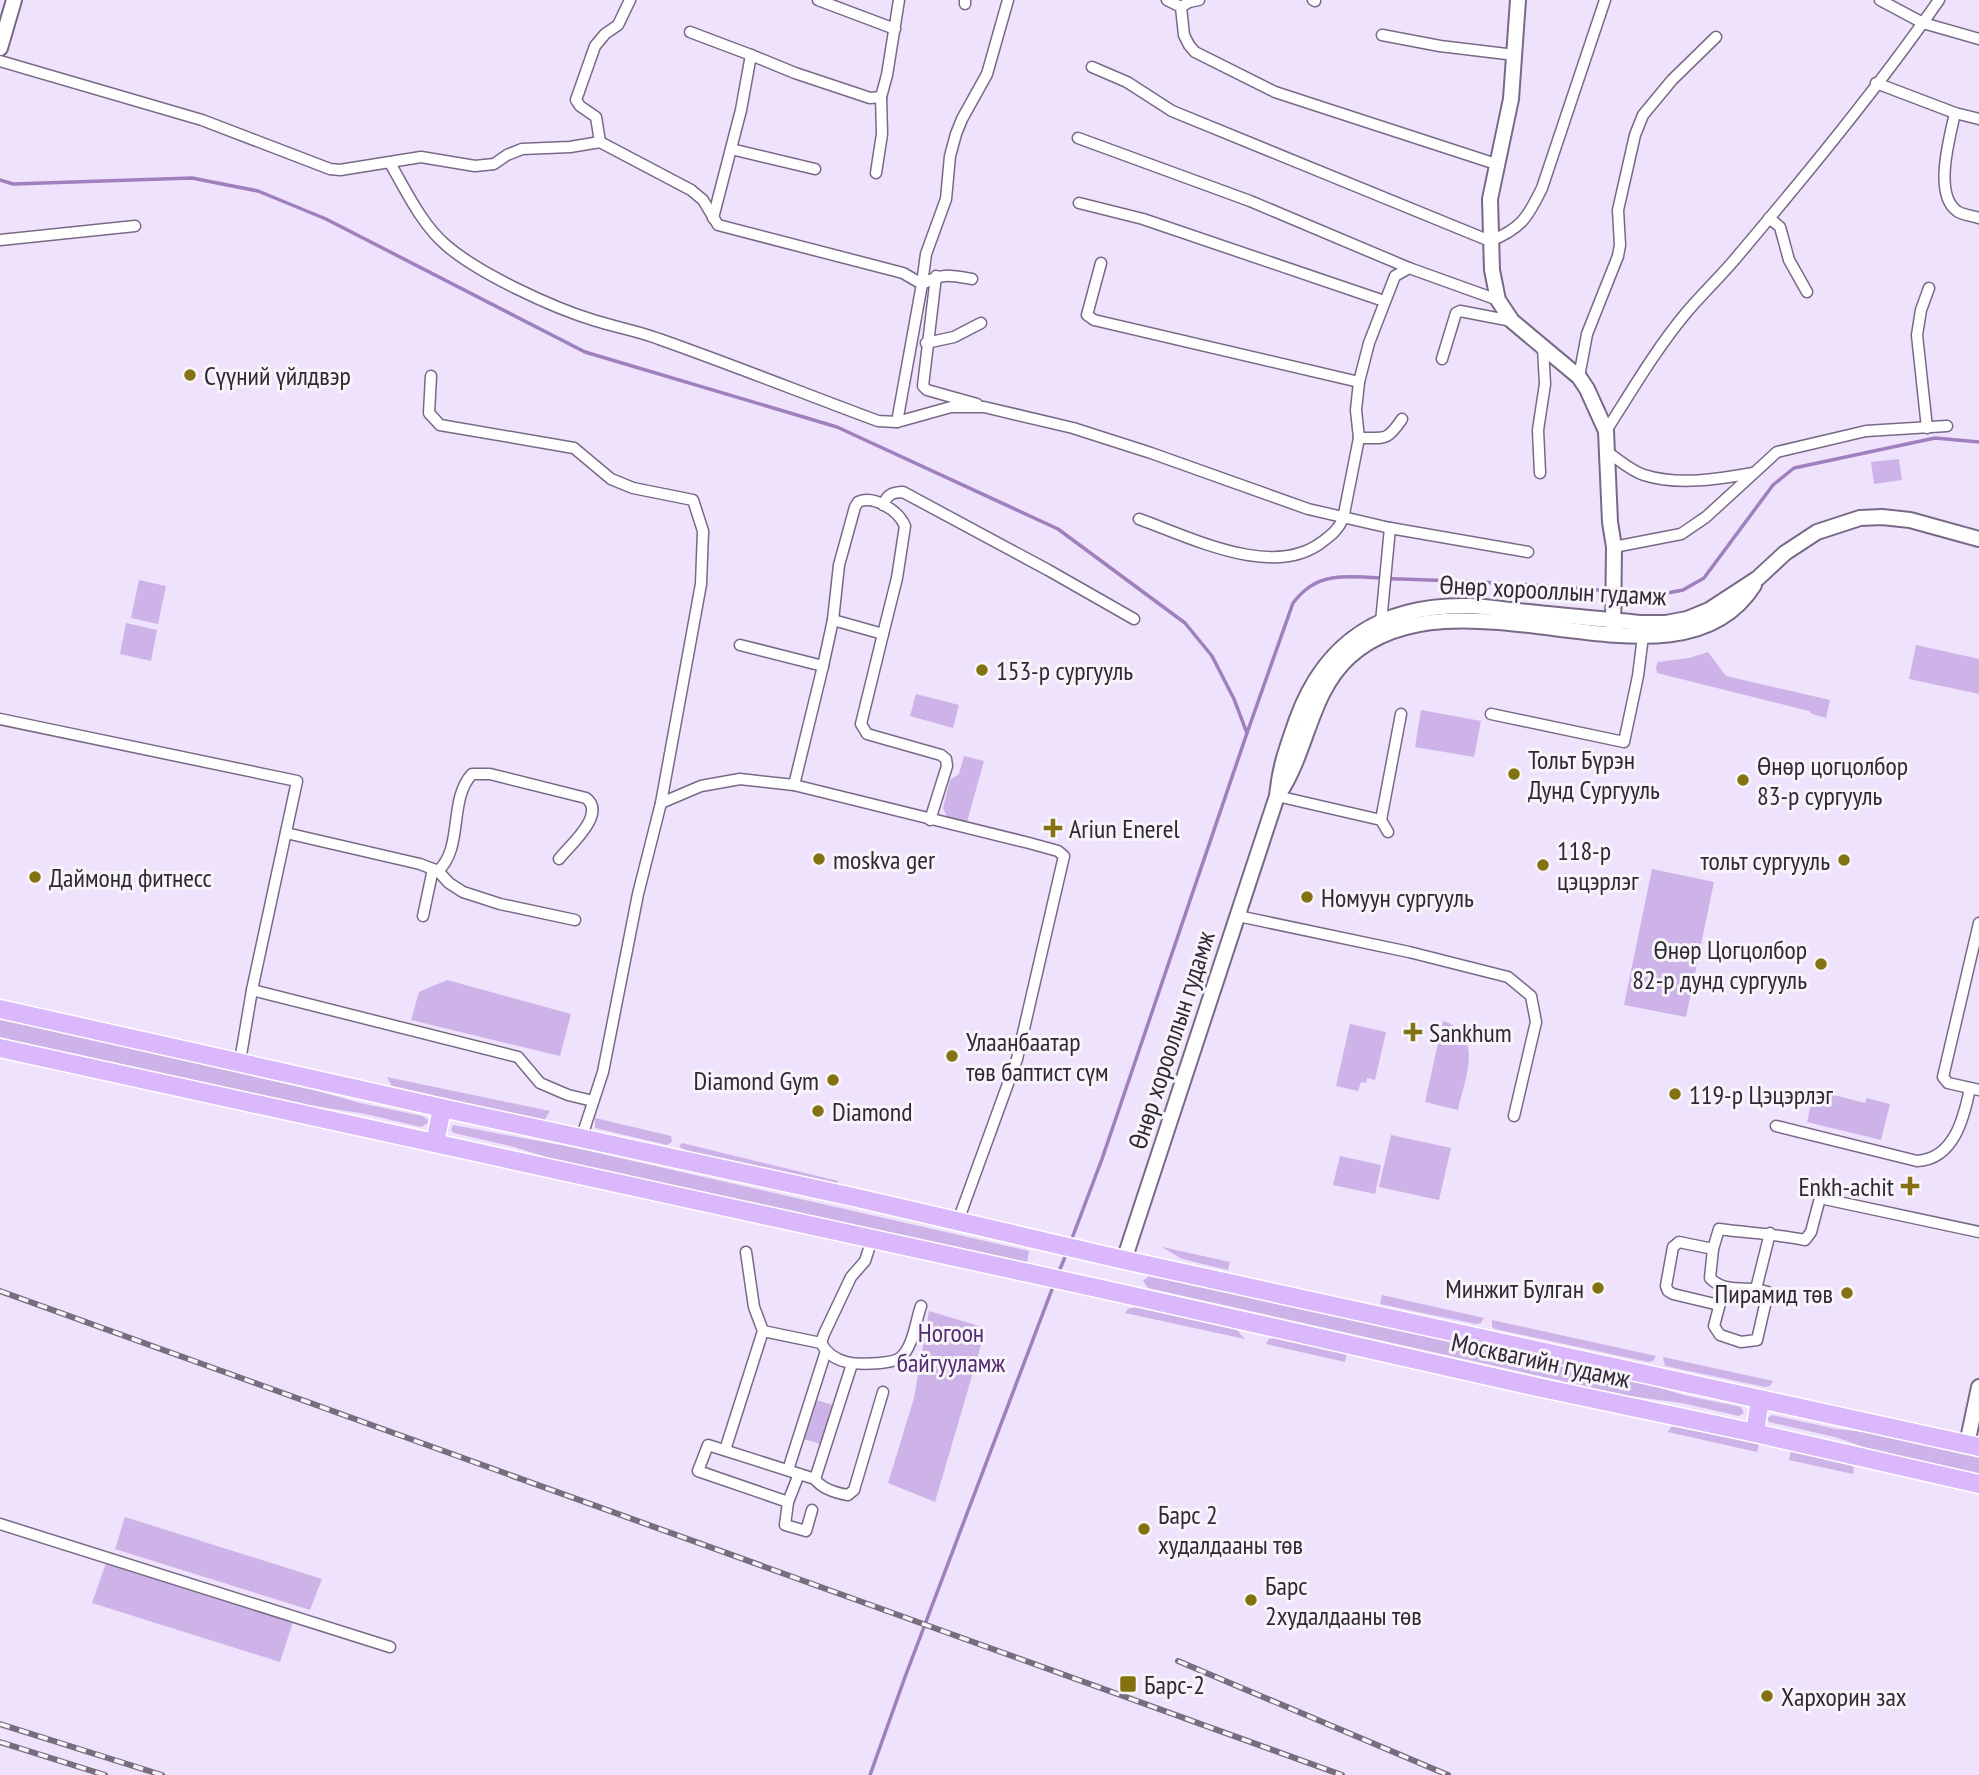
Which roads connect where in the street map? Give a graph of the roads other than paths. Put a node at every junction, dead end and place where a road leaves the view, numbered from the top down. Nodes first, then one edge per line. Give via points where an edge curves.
1 (14, 0) edge
2 (630, 0) edge
3 (818, 0) edge
4 (899, 0) edge
5 (1008, 0) edge
6 (1167, 0) edge
7 (1199, 0) edge
8 (1518, 0) edge
9 (1605, 0) edge
10 (1880, 0) edge
11 (1940, 0) edge
12 (1181, 7) junction
13 (1923, 23) junction
14 (895, 29) junction
15 (690, 32) dead end
16 (1382, 35) dead end
17 (1716, 37) dead end
18 (1979, 39) edge
19 (0, 48) edge
20 (751, 55) junction
21 (1516, 55) junction
22 (0, 61) edge
23 (1092, 67) dead end
24 (1876, 83) junction
25 (881, 97) junction
26 (1955, 113) junction
27 (1979, 119) edge
28 (1078, 138) dead end
29 (600, 142) junction
30 (732, 149) junction
31 (390, 163) junction
32 (1496, 164) junction
33 (815, 169) dead end
34 (876, 173) dead end
35 (1079, 203) dead end
36 (713, 218) junction
37 (1769, 218) junction
38 (1979, 218) edge
39 (135, 226) dead end
40 (0, 240) edge
41 (1490, 241) junction
42 (1101, 263) dead end
43 (1409, 268) junction
44 (936, 276) junction
45 (972, 279) dead end
46 (922, 284) junction
47 (1929, 288) dead end
48 (1807, 292) dead end
49 (1498, 300) junction
50 (1384, 301) junction
51 (1512, 321) junction
52 (981, 323) dead end
53 (926, 343) junction
54 (1543, 347) junction
55 (1441, 359) dead end
56 (431, 376) dead end
57 (1579, 377) junction
58 (1359, 382) junction
59 (984, 407) junction
60 (1402, 419) dead end
61 (897, 422) junction
62 (1947, 426) dead end
63 (1927, 428) junction
64 (1606, 431) junction
65 (1359, 438) junction
66 (1607, 452) junction
67 (1540, 473) dead end
68 (1754, 473) junction
69 (883, 505) junction
70 (1139, 519) dead end
71 (1343, 519) junction
72 (1390, 528) junction
73 (1979, 539) edge
74 (1614, 547) junction
75 (1528, 552) dead end
76 (1758, 578) junction
77 (833, 620) junction
78 (1134, 620) dead end
79 (1613, 620) junction
80 (1381, 622) junction
81 (883, 634) junction
82 (1643, 636) junction
83 (740, 645) dead end
84 (823, 666) junction
85 (1401, 714) dead end
86 (1491, 714) dead end
87 (0, 719) edge
88 (794, 785) junction
89 (1278, 796) junction
90 (661, 803) junction
91 (930, 820) junction
92 (1381, 820) junction
93 (1388, 831) dead end
94 (286, 833) junction
95 (559, 859) dead end
96 (436, 870) junction
97 (423, 916) dead end
98 (1238, 916) junction
99 (575, 920) dead end
100 (1979, 923) edge
101 (251, 989) junction
102 (0, 1009) edge
103 (0, 1048) edge
104 (240, 1061) junction
105 (1975, 1089) edge
106 (593, 1101) junction
107 (442, 1108) junction
108 (1514, 1116) dead end
109 (1776, 1126) dead end
110 (582, 1139) junction
111 (435, 1143) junction
112 (958, 1221) junction
113 (1979, 1232) edge
114 (1770, 1233) junction
115 (872, 1239) junction
116 (1713, 1249) junction
117 (746, 1252) dead end
118 (1125, 1260) junction
119 (1724, 1288) junction
120 (1756, 1289) junction
121 (1719, 1305) junction
122 (921, 1306) dead end
123 (762, 1331) junction
124 (823, 1347) junction
125 (852, 1364) junction
126 (1979, 1387) edge
127 (884, 1392) dead end
128 (1760, 1399) junction
129 (1755, 1433) junction
130 (1973, 1446) edge
131 (725, 1450) junction
132 (793, 1472) junction
133 (815, 1479) junction
134 (1979, 1485) edge
135 (788, 1502) junction
136 (812, 1510) dead end
137 (0, 1524) edge
138 (390, 1647) dead end

1 - 19 main road
2 - 29 street via 618,25 595,46 576,100 596,117
3 - 14 street
4 - 14 street
5 - 46 street via 987,74 956,134 946,199 926,254
6 - 12 street
7 - 12 street
8 - 21 main road
9 - 41 street via 1542,188 1520,225
10 - 13 street
11 - 13 street
12 - 32 street via 1184,35 1195,52 1275,92
13 - 18 street
13 - 24 street
14 - 25 street
15 - 20 street
16 - 21 street
17 - 57 street via 1654,99 1635,135 1618,210 1618,256 1587,334
20 - 25 street via 795,74 870,98
20 - 30 street
21 - 32 main road
22 - 31 street via 202,120 330,169
23 - 41 street via 1127,82 1172,111
24 - 26 street
24 - 37 street
25 - 34 street
26 - 27 street
26 - 38 street via 1944,162 1946,190 1958,212
28 - 43 street via 1250,201
29 - 31 street via 522,149 494,164 475,166 421,157
29 - 36 street via 691,190
30 - 33 street
30 - 36 street
31 - 61 street via 433,231 480,268 594,321 639,331 878,421
32 - 41 main road
35 - 50 street via 1155,223
36 - 46 street via 718,225 904,273
37 - 48 street via 1780,227 1789,260
37 - 64 street via 1685,314
39 - 40 street
41 - 49 main road
42 - 58 street via 1087,315 1094,320
43 - 49 street
43 - 50 street via 1395,276
44 - 45 street
44 - 46 street
44 - 53 street
46 - 61 street
47 - 63 street via 1917,335
49 - 51 main road
50 - 58 street
51 - 54 main road
51 - 55 street via 1456,313
52 - 53 street via 954,337
53 - 59 street via 923,386
54 - 57 main road
54 - 67 street
56 - 90 street via 429,413 440,425 574,448 611,478 633,488 693,500 703,531 701,584
57 - 64 main road
58 - 65 street
59 - 61 street via 951,407
59 - 71 street via 1099,436
60 - 65 street via 1391,435
62 - 63 street
63 - 68 street via 1866,431 1799,445 1777,452
64 - 66 main road
65 - 71 street
66 - 68 street via 1643,475 1719,479
66 - 74 main road
68 - 74 street via 1681,534
69 - 77 street via 870,499 858,502 839,565
69 - 78 street via 891,493 903,492
69 - 81 street via 905,526
70 - 71 street via 1237,554 1269,557 1292,556 1316,547 1339,529
71 - 72 street
72 - 75 street
72 - 80 street
73 - 76 main road, Өнөр хорооллын гудамж via 1910,520 1860,518 1817,532
74 - 79 main road
76 - 79 main road, Өнөр хорооллын гудамж via 1687,619 1666,623
76 - 82 main road, Өнөр хорооллын гудамж via 1750,592 1716,622 1690,632
77 - 81 street
77 - 84 street
79 - 80 main road, Өнөр хорооллын гудамж via 1470,606 1405,612
79 - 82 main road, Өнөр хорооллын гудамж
79 - 89 main road, Өнөр хорооллын гудамж via 1436,621 1381,636 1350,657 1330,680 1314,709 1293,772
80 - 89 main road, Өнөр хорооллын гудамж via 1341,647 1311,685 1280,765
81 - 91 street via 863,730 946,759
82 - 86 street via 1624,742
83 - 84 street
84 - 88 street
85 - 92 street
87 - 94 street via 298,781
88 - 90 street via 740,779 701,786
88 - 91 street
89 - 92 street
89 - 98 main road, Өнөр хорооллын гудамж
90 - 106 street
91 - 112 street via 1029,843 1063,856 1017,1059
92 - 93 street
94 - 96 street
94 - 101 street
95 - 96 street via 587,827 592,802 477,772 463,788 449,856
96 - 97 street
96 - 99 street via 463,892
98 - 108 street via 1508,977 1531,996 1536,1022
98 - 118 main road, Өнөр хорооллын гудамж
100 - 105 street via 1942,1077 1948,1083
101 - 104 street
101 - 106 street via 518,1057 540,1083
102 - 104 highway, Москвагийн гудамж
103 - 111 highway, Москвагийн гудамж
104 - 107 highway, Москвагийн гудамж
105 - 109 street via 1963,1122 1941,1153 1927,1160
106 - 110 street
107 - 110 highway, Москвагийн гудамж
107 - 111 highway
110 - 112 highway, Москвагийн гудамж
111 - 115 highway, Москвагийн гудамж
112 - 118 highway, Москвагийн гудамж
113 - 114 street via 1820,1198 1805,1240
114 - 116 street via 1718,1229
114 - 120 street
115 - 124 street via 865,1261 843,1293
115 - 129 highway, Москвагийн гудамж
116 - 119 street via 1710,1278
116 - 121 street via 1676,1243 1666,1286 1673,1294
117 - 123 street
118 - 128 highway, Москвагийн гудамж
119 - 120 street
119 - 121 street
120 - 121 street via 1768,1292 1758,1340 1741,1342 1720,1335 1714,1326
122 - 125 street via 901,1358
123 - 124 street
123 - 131 street
124 - 125 street via 834,1358
124 - 132 street
125 - 133 street
126 - 130 main road
127 - 133 street via 854,1490 841,1494 820,1486
128 - 129 highway
128 - 130 highway, Москвагийн гудамж
129 - 134 highway, Москвагийн гудамж
131 - 132 street
131 - 135 street via 706,1445 699,1473
132 - 133 street
132 - 135 street
135 - 136 street via 784,1523 804,1531
137 - 138 street

